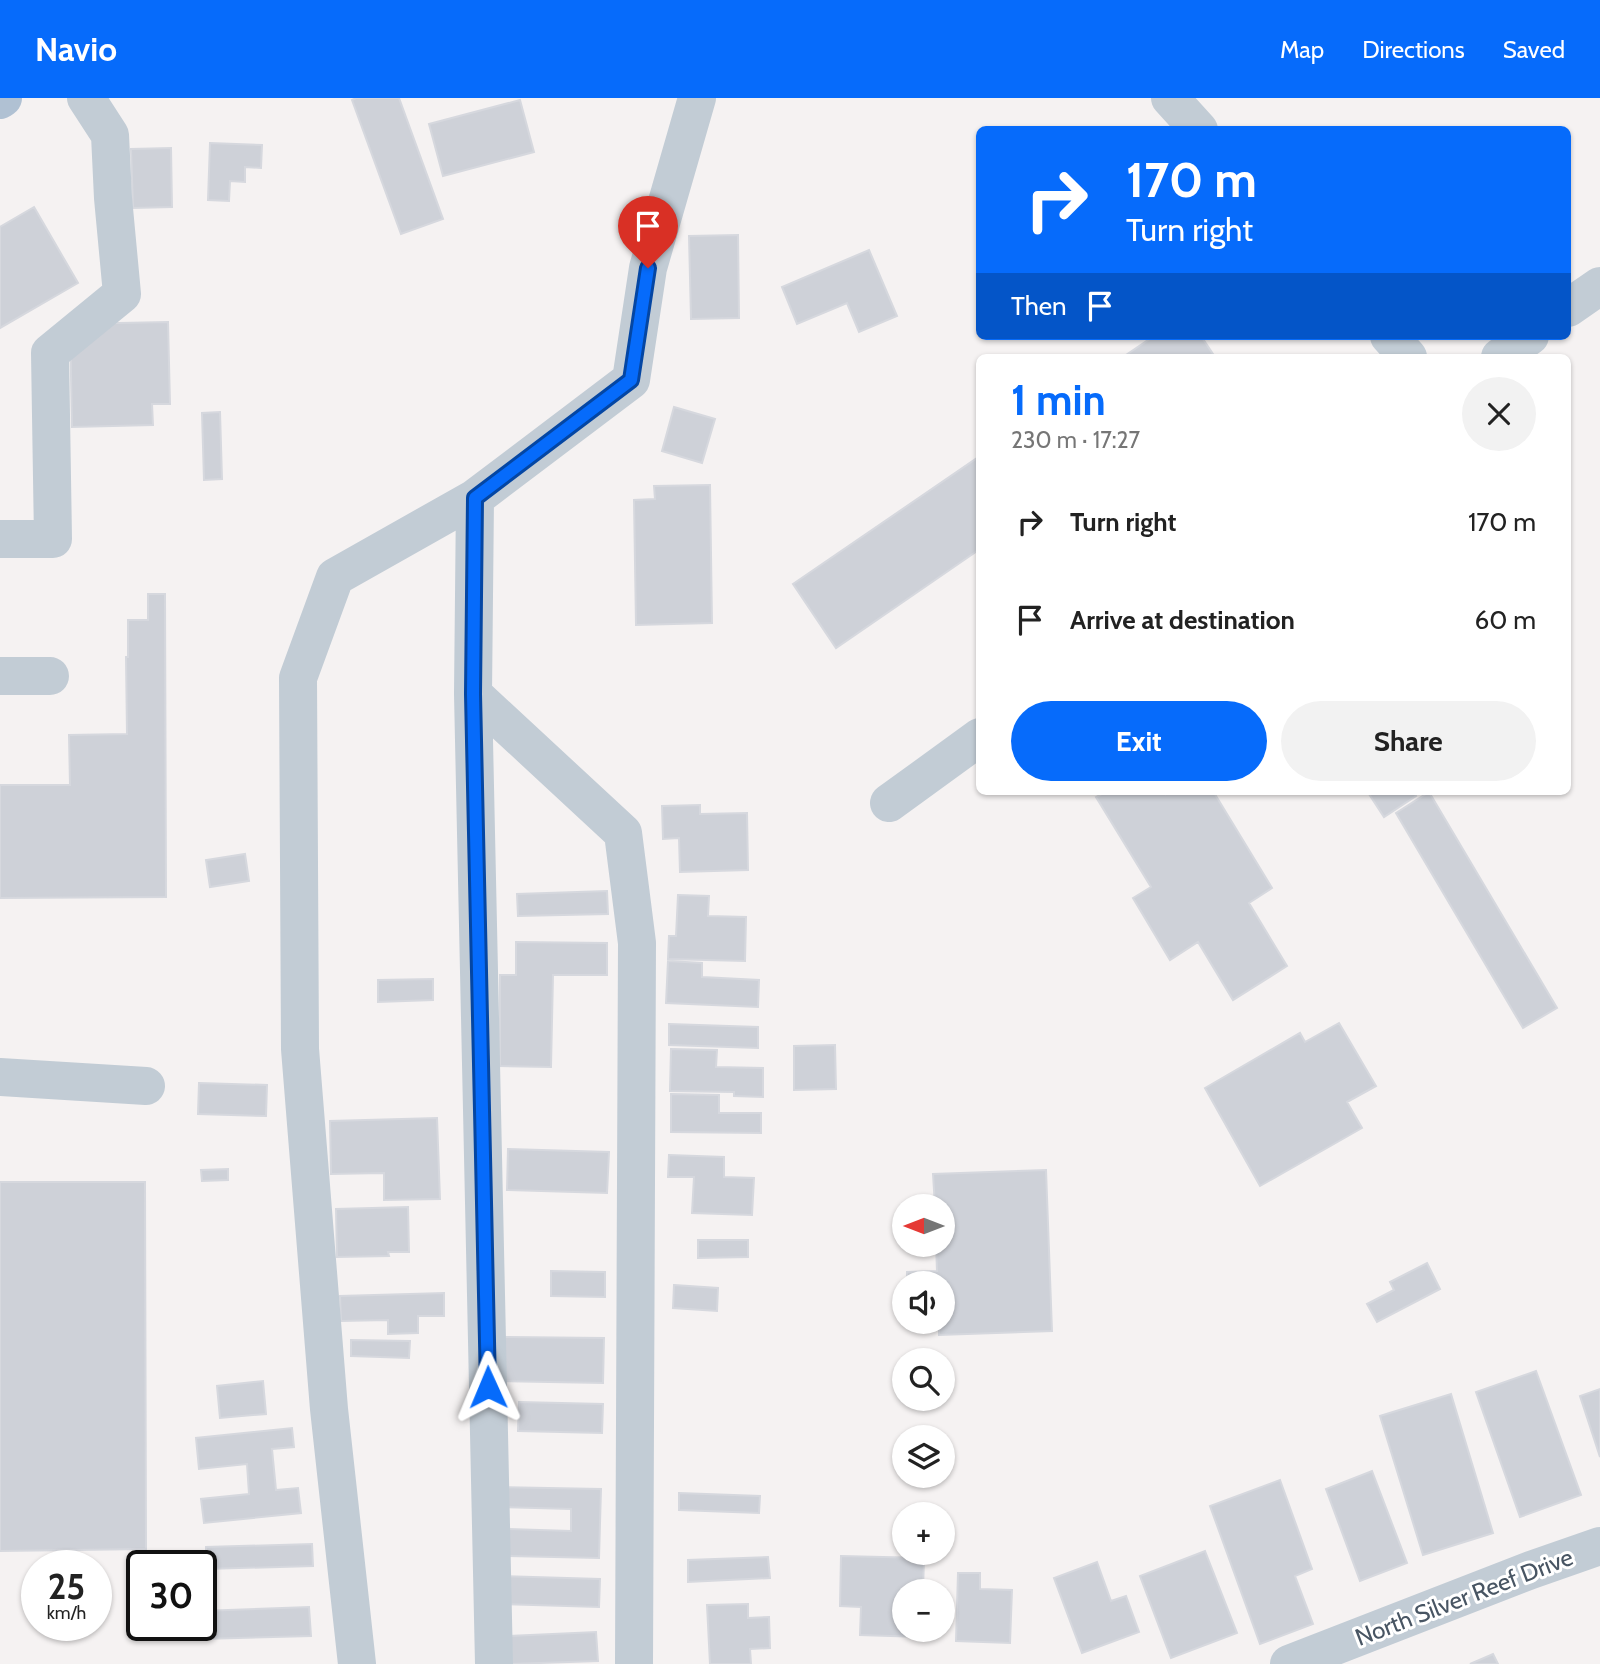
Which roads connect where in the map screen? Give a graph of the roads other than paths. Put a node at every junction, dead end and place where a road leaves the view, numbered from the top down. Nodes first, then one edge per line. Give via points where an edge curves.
1 (86, 98) edge
2 (697, 98) edge
3 (1170, 98) edge
4 (1195, 126) edge
5 (1600, 285) edge
6 (1571, 307) edge
7 (1393, 340) edge
8 (1524, 340) edge
9 (1405, 354) edge
10 (1504, 354) edge
11 (475, 498) junction
12 (0, 539) edge
13 (0, 676) edge
14 (50, 676) dead end
15 (473, 694) junction
16 (976, 740) edge
17 (889, 803) dead end
18 (0, 1077) edge
19 (146, 1086) dead end
20 (1600, 1546) edge
21 (356, 1664) edge
22 (494, 1664) edge
23 (634, 1664) edge
24 (1289, 1664) edge

1 - 12 street via 110,135 122,294 50,353 53,539
2 - 11 street via 648,268 631,380
3 - 4 street
5 - 6 street
7 - 9 street
8 - 10 street
11 - 15 street
11 - 21 street via 335,577 298,678 300,1049 329,1409
13 - 14 street
15 - 22 street
15 - 23 street via 623,833 637,943
16 - 17 street
18 - 19 street
20 - 24 street, North Silver Reef Drive

